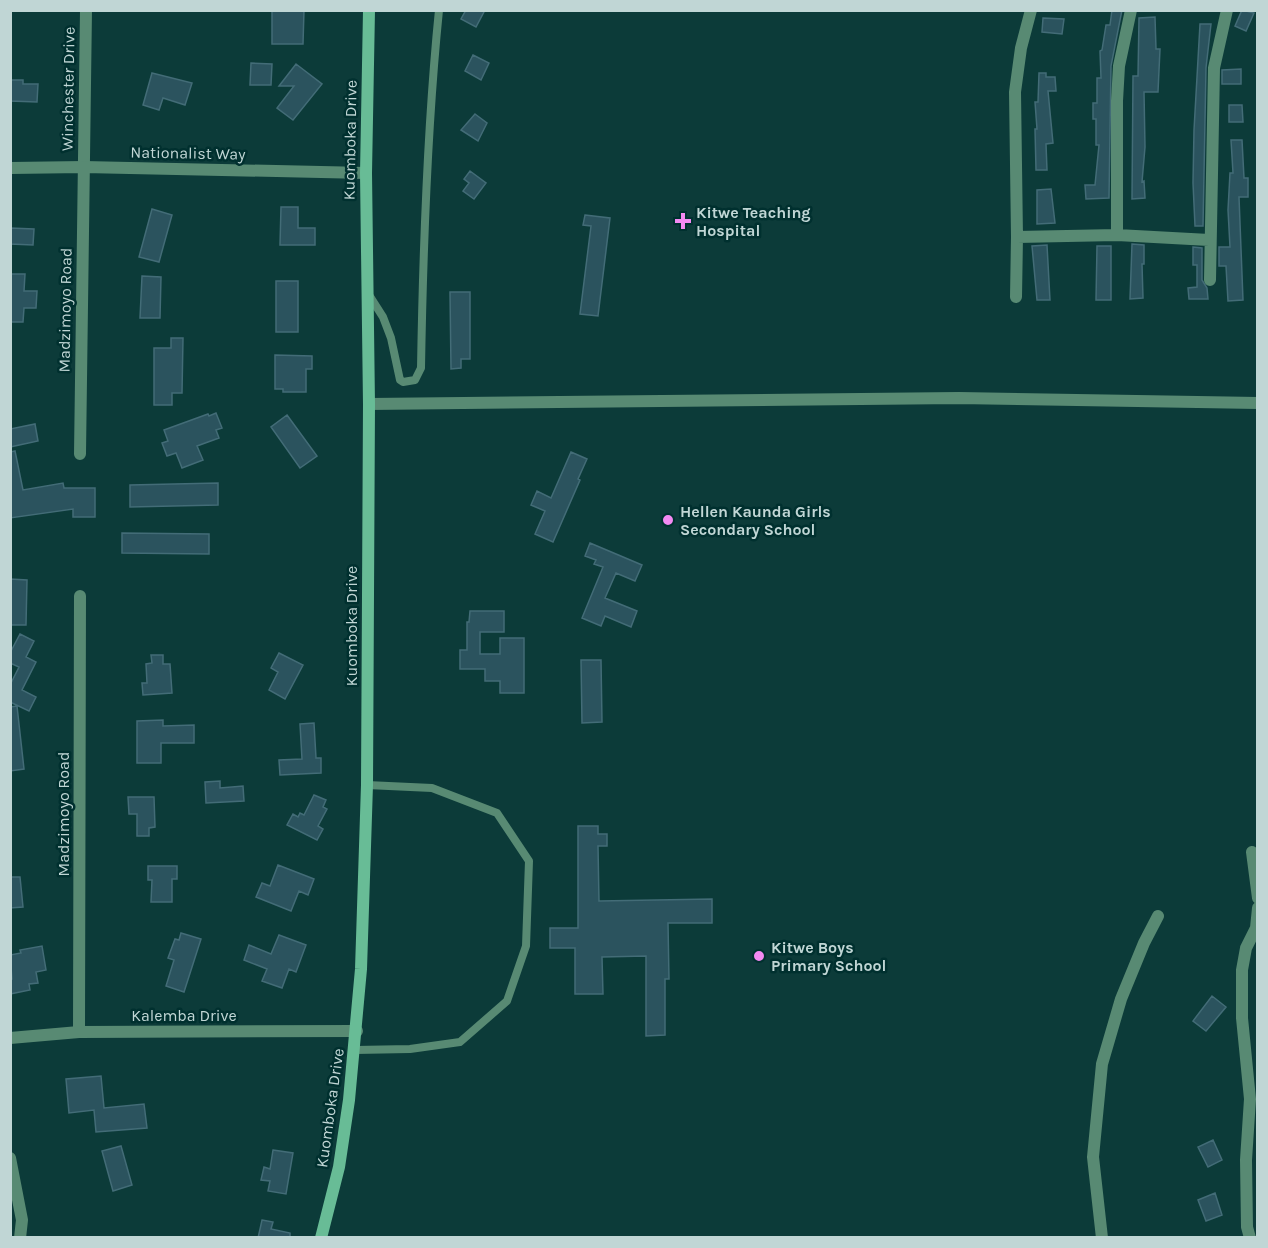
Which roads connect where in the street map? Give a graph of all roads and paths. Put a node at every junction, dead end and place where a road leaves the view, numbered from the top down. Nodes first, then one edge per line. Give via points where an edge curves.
1 (86, 10) edge
2 (369, 10) edge
3 (439, 10) edge
4 (1031, 10) edge
5 (1131, 10) edge
6 (1227, 10) edge
7 (84, 167) junction
8 (10, 168) edge
9 (366, 173) junction
10 (1118, 235) junction
11 (1017, 237) junction
12 (1209, 240) junction
13 (1210, 280) dead end
14 (367, 291) junction
15 (1016, 297) dead end
16 (1257, 403) edge
17 (369, 404) junction
18 (80, 454) dead end
19 (80, 597) dead end
20 (367, 785) junction
21 (1251, 852) dead end
22 (1257, 898) edge
23 (1257, 908) edge
24 (1158, 916) dead end
25 (357, 1031) junction
26 (79, 1032) junction
27 (10, 1038) edge
28 (355, 1050) junction
29 (10, 1158) edge
30 (20, 1238) edge
31 (321, 1238) edge
32 (1102, 1238) edge
33 (1250, 1238) edge

1 - 7 street, Winchester Drive
2 - 9 main road, Kuomboka Drive
3 - 14 lane via 423,237 421,368 415,380 400,380 391,338
4 - 11 street via 1015,92
5 - 10 street via 1119,66
6 - 12 street via 1214,68
7 - 8 street, Nationalist Way
7 - 9 street, Nationalist Way
7 - 18 street, Madzimoyo Road
9 - 14 main road, Kuomboka Drive
10 - 11 street
10 - 12 street
11 - 15 street
12 - 13 street
14 - 17 main road, Kuomboka Drive
16 - 17 street via 947,398
17 - 20 main road, Kuomboka Drive
19 - 26 street, Madzimoyo Road
20 - 25 main road, Kuomboka Drive
20 - 28 lane via 432,788 497,813 529,861 526,946 507,1001 460,1042 410,1049
21 - 22 street
23 - 33 street via 1256,928 1246,948 1242,970 1250,1100 1246,1172
24 - 32 street via 1121,999 1101,1064 1093,1157
25 - 26 street, Kalemba Drive
25 - 28 main road, Kuomboka Drive
26 - 27 street, Kalemba Drive
28 - 31 main road, Kuomboka Drive via 339,1167
29 - 30 street via 22,1220

